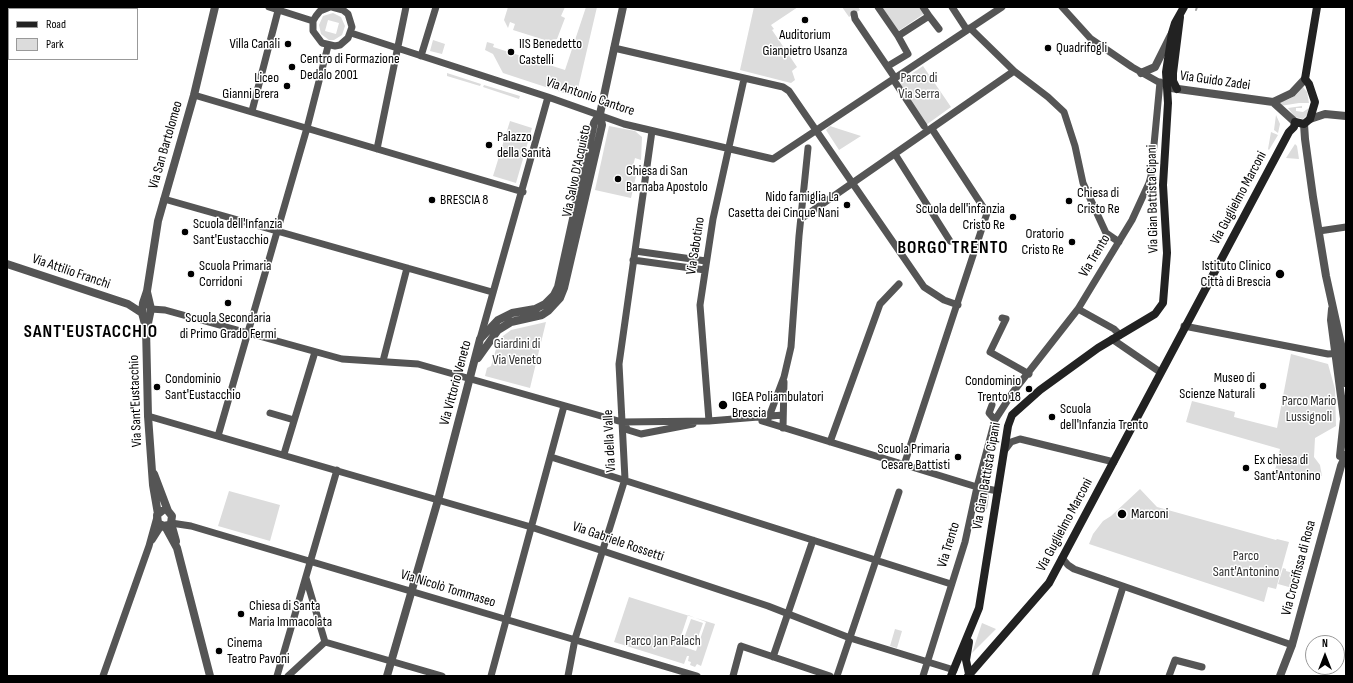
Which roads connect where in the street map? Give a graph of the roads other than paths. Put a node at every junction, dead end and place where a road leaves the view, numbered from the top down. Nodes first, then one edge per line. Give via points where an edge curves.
1 (215, 7) edge
2 (269, 7) edge
3 (331, 7) edge
4 (337, 7) edge
5 (406, 7) edge
6 (436, 7) edge
7 (623, 7) edge
8 (878, 7) edge
9 (923, 7) edge
10 (952, 7) edge
11 (1002, 7) edge
12 (1062, 7) edge
13 (1184, 7) edge
14 (1317, 7) edge
15 (278, 8) edge
16 (854, 14) dead end
17 (929, 16) junction
18 (1180, 17) junction
19 (313, 21) junction
20 (938, 29) dead end
21 (969, 29) junction
22 (351, 33) junction
23 (1172, 33) junction
24 (898, 36) junction
25 (328, 46) junction
26 (398, 48) junction
27 (614, 48) junction
28 (421, 56) junction
29 (888, 66) junction
30 (1014, 71) junction
31 (1141, 73) junction
32 (744, 78) junction
33 (894, 79) junction
34 (1305, 79) junction
35 (1160, 82) junction
36 (1168, 87) junction
37 (1177, 89) junction
38 (194, 95) junction
39 (548, 97) junction
40 (1273, 102) junction
41 (252, 111) junction
42 (600, 114) junction
43 (1346, 116) edge
44 (1295, 122) junction
45 (1307, 122) junction
46 (924, 126) dead end
47 (307, 128) junction
48 (932, 129) junction
49 (817, 130) junction
50 (652, 131) junction
51 (808, 148) dead end
52 (377, 149) junction
53 (729, 149) junction
54 (895, 154) junction
55 (1152, 163) junction
56 (1164, 164) junction
57 (852, 183) junction
58 (523, 192) junction
59 (164, 199) junction
60 (802, 218) junction
61 (1346, 227) edge
62 (276, 231) junction
63 (1319, 231) junction
64 (950, 241) dead end
65 (1119, 242) junction
66 (634, 251) junction
67 (633, 260) junction
68 (706, 261) junction
69 (7, 264) edge
70 (406, 268) junction
71 (705, 270) junction
72 (899, 284) dead end
73 (147, 291) junction
74 (492, 292) junction
75 (958, 305) junction
76 (143, 308) junction
77 (151, 309) junction
78 (1078, 309) junction
79 (1005, 318) dead end
80 (1184, 326) junction
81 (146, 328) junction
82 (249, 332) junction
83 (1120, 335) junction
84 (480, 339) junction
85 (1112, 339) junction
86 (1340, 342) edge
87 (315, 352) junction
88 (1339, 353) junction
89 (383, 361) junction
90 (474, 364) junction
91 (1160, 372) junction
92 (1029, 374) junction
93 (784, 377) junction
94 (471, 378) junction
95 (1346, 383) edge
96 (992, 405) dead end
97 (564, 406) junction
98 (270, 413) dead end
99 (783, 414) junction
100 (148, 416) junction
101 (768, 419) junction
102 (294, 420) junction
103 (995, 420) junction
104 (709, 421) junction
105 (622, 422) junction
106 (1345, 426) edge
107 (783, 428) junction
108 (218, 436) junction
109 (830, 442) junction
110 (1005, 450) junction
111 (284, 454) junction
112 (551, 456) junction
113 (1343, 456) edge
114 (1114, 462) junction
115 (904, 465) junction
116 (1343, 467) edge
117 (337, 470) junction
118 (154, 473) junction
119 (625, 479) junction
120 (977, 487) junction
121 (998, 491) junction
122 (899, 492) dead end
123 (438, 500) junction
124 (158, 515) junction
125 (168, 520) junction
126 (531, 527) junction
127 (813, 540) junction
128 (149, 546) junction
129 (603, 551) junction
130 (1062, 558) junction
131 (875, 560) junction
132 (311, 562) junction
133 (306, 577) junction
134 (951, 584) junction
135 (1123, 587) junction
136 (412, 591) junction
137 (787, 613) junction
138 (506, 620) junction
139 (970, 631) junction
140 (850, 638) junction
141 (575, 639) junction
142 (325, 642) junction
143 (1292, 645) junction
144 (773, 657) junction
145 (391, 662) junction
146 (927, 662) junction
147 (1202, 667) dead end
148 (954, 674) edge
149 (687, 675) edge
150 (970, 675) edge
151 (103, 676) edge
152 (210, 676) edge
153 (278, 676) edge
154 (288, 676) edge
155 (387, 676) edge
156 (442, 676) edge
157 (491, 676) edge
158 (568, 676) edge
159 (697, 676) edge
160 (733, 676) edge
161 (830, 676) edge
162 (836, 676) edge
163 (923, 676) edge
164 (1095, 676) edge
165 (1169, 676) edge
166 (1280, 676) edge

1 - 38 street, Via San Bartolomeo
2 - 15 street
3 - 4 street
3 - 19 street via 320,11
4 - 22 street via 351,20
5 - 26 street
6 - 28 street
7 - 27 street
8 - 24 street
9 - 17 street
10 - 21 street
11 - 21 street, Via Antonio Cantore
12 - 31 street, Via Guido Zadei via 1091,39
13 - 18 main road
14 - 34 main road
15 - 19 street
15 - 41 street
16 - 29 street
17 - 20 street
17 - 24 street
18 - 23 main road
18 - 37 main road via 1173,73
19 - 25 street via 315,36
21 - 30 street
21 - 33 street, Via Antonio Cantore
22 - 25 street via 340,45
22 - 26 street, Via Antonio Cantore
23 - 31 street via 1155,67
23 - 36 main road via 1166,72
24 - 29 street via 908,54
25 - 47 street
26 - 28 street, Via Antonio Cantore
26 - 52 street
27 - 32 street
27 - 42 street
28 - 39 street, Via Antonio Cantore
29 - 33 street
30 - 48 street
30 - 65 street via 1064,112 1075,146 1082,183 1104,230
31 - 35 street, Via Guido Zadei
32 - 49 street via 789,90
32 - 53 street, Via Sabotino
33 - 46 street
33 - 49 street, Via Antonio Cantore
34 - 40 street via 1292,93
34 - 45 main road via 1315,102
35 - 36 street, Via Guido Zadei
35 - 55 street, Via Trento
36 - 37 street, Via Guido Zadei
36 - 56 main road, Via Gian Battista Cipani
37 - 40 street, Via Guido Zadei
38 - 41 street
38 - 59 street, Via San Bartolomeo
39 - 42 street, Via Antonio Cantore
39 - 58 street, Via Vittorio Veneto
40 - 44 street
41 - 47 street
42 - 50 street, Via Antonio Cantore
42 - 84 street, Via Salvo D'Acquisto via 594,123 558,287 554,295 540,307 498,320
42 - 90 street, Via Salvo D'Acquisto via 602,125 560,298 542,315 511,322 498,330
43 - 45 street via 1325,114
44 - 45 main road
44 - 80 main road, Via Guglielmo Marconi
45 - 63 street via 1305,140
47 - 52 street
47 - 62 street
48 - 54 street
48 - 75 street via 987,213
49 - 53 street, Via Antonio Cantore via 773,159
49 - 57 street
50 - 53 street, Via Antonio Cantore
50 - 66 street, Via della Valle
51 - 60 street
52 - 58 street
53 - 68 street, Via Sabotino
54 - 57 street
54 - 64 street
55 - 56 street
55 - 65 street, Via Trento via 1149,184
56 - 83 main road, Via Gian Battista Cipani via 1167,253 1163,303 1155,314
57 - 60 street
57 - 75 street via 924,287 944,300
58 - 74 street, Via Vittorio Veneto
59 - 62 street
59 - 73 street, Via San Bartolomeo
60 - 93 street via 794,331
61 - 63 street
62 - 70 street
62 - 82 street
63 - 86 street
65 - 78 street, Via Trento
66 - 67 street, Via della Valle
66 - 68 street
67 - 71 street
67 - 105 street, Via della Valle via 619,364
68 - 71 street, Via Sabotino
69 - 76 street, Via Attilio Franchi
70 - 74 street
70 - 89 street
71 - 104 street, Via Sabotino via 700,305
72 - 109 street via 880,304
73 - 76 street, Via San Bartolomeo
73 - 77 street, Via San Bartolomeo
74 - 84 street, Via Vittorio Veneto
75 - 115 street
76 - 77 street
76 - 81 street, Via Sant'Eustacchio
77 - 81 street, Via Sant'Eustacchio
77 - 82 street via 165,310
78 - 83 street
78 - 92 street, Via Trento
79 - 92 street via 990,352
80 - 88 street
80 - 91 main road, Via Guglielmo Marconi
81 - 100 street, Via Sant'Eustacchio
82 - 87 street
82 - 108 street
83 - 85 main road, Via Gian Battista Cipani
84 - 90 street, Via Vittorio Veneto
85 - 91 street
85 - 110 main road, Via Gian Battista Cipani via 1040,390 1017,410 1010,420
86 - 88 street
87 - 89 street via 353,360
87 - 102 street
88 - 95 street
88 - 106 street
89 - 94 street via 418,364
90 - 94 street, Via Vittorio Veneto
91 - 114 main road, Via Guglielmo Marconi
92 - 103 street, Via Trento via 1013,392
93 - 99 street
93 - 101 street
94 - 97 street
94 - 123 street, Via Vittorio Veneto
96 - 103 street, Via Trento via 989,413
97 - 105 street
97 - 112 street
98 - 102 street
99 - 101 street
99 - 107 street
100 - 108 street, Via Gabriele Rossetti
100 - 118 street, Via Sant'Eustacchio
101 - 104 street
101 - 107 street
102 - 111 street
103 - 120 street, Via Trento
104 - 105 street
104 - 105 street via 641,434 628,430
105 - 119 street, Via della Valle
106 - 113 street
107 - 109 street
108 - 111 street, Via Gabriele Rossetti
109 - 115 street
110 - 114 street via 1011,442 1020,439
110 - 121 main road, Via Gian Battista Cipani
111 - 117 street, Via Gabriele Rossetti
112 - 119 street
112 - 126 street
113 - 116 street, Via Crocifissa di Rosa
114 - 130 main road, Via Guglielmo Marconi
115 - 120 street
116 - 143 street, Via Crocifissa di Rosa
117 - 123 street, Via Gabriele Rossetti
117 - 132 street
118 - 124 street, Via Sant'Eustacchio via 153,485
118 - 125 street, Via Sant'Eustacchio
119 - 127 street
119 - 129 street, Via della Valle
120 - 121 street
120 - 134 street, Via Trento via 969,528
121 - 139 main road, Via Gian Battista Cipani via 979,608
122 - 131 street
123 - 126 street, Via Gabriele Rossetti
123 - 136 street, Via Vittorio Veneto
124 - 125 street via 158,522
124 - 125 street via 163,510
124 - 128 street
125 - 128 street via 158,529
125 - 132 street, Via Nicolò Tommaseo
125 - 152 street, Via Sant'Eustacchio via 176,535 177,548
126 - 129 street, Via Gabriele Rossetti
126 - 138 street
127 - 131 street
127 - 137 street
128 - 151 street
129 - 137 street, Via Gabriele Rossetti
129 - 141 street, Via della Valle
130 - 135 street via 1074,568
130 - 150 main road, Via Guglielmo Marconi via 1049,582
131 - 134 street
131 - 140 street
132 - 133 street
132 - 136 street, Via Nicolò Tommaseo
133 - 142 street
133 - 153 street
134 - 146 street, Via Trento
135 - 143 street
135 - 164 street
136 - 138 street, Via Nicolò Tommaseo
136 - 145 street, Via Vittorio Veneto
137 - 140 street, Via Gabriele Rossetti
137 - 144 street
138 - 141 street, Via Nicolò Tommaseo
138 - 157 street
139 - 148 main road, Via Gian Battista Cipani
139 - 150 main road via 966,660
140 - 146 street, Via Gabriele Rossetti
140 - 162 street
141 - 149 street, Via Nicolò Tommaseo
141 - 158 street, Via della Valle
142 - 145 street
142 - 154 street
143 - 166 street, Via Crocifissa di Rosa
144 - 160 street via 742,646
144 - 161 street
145 - 155 street, Via Vittorio Veneto
145 - 156 street
146 - 148 street, Via Gabriele Rossetti
146 - 163 street, Via Trento
147 - 165 street via 1175,660
149 - 159 street, Via Nicolò Tommaseo

